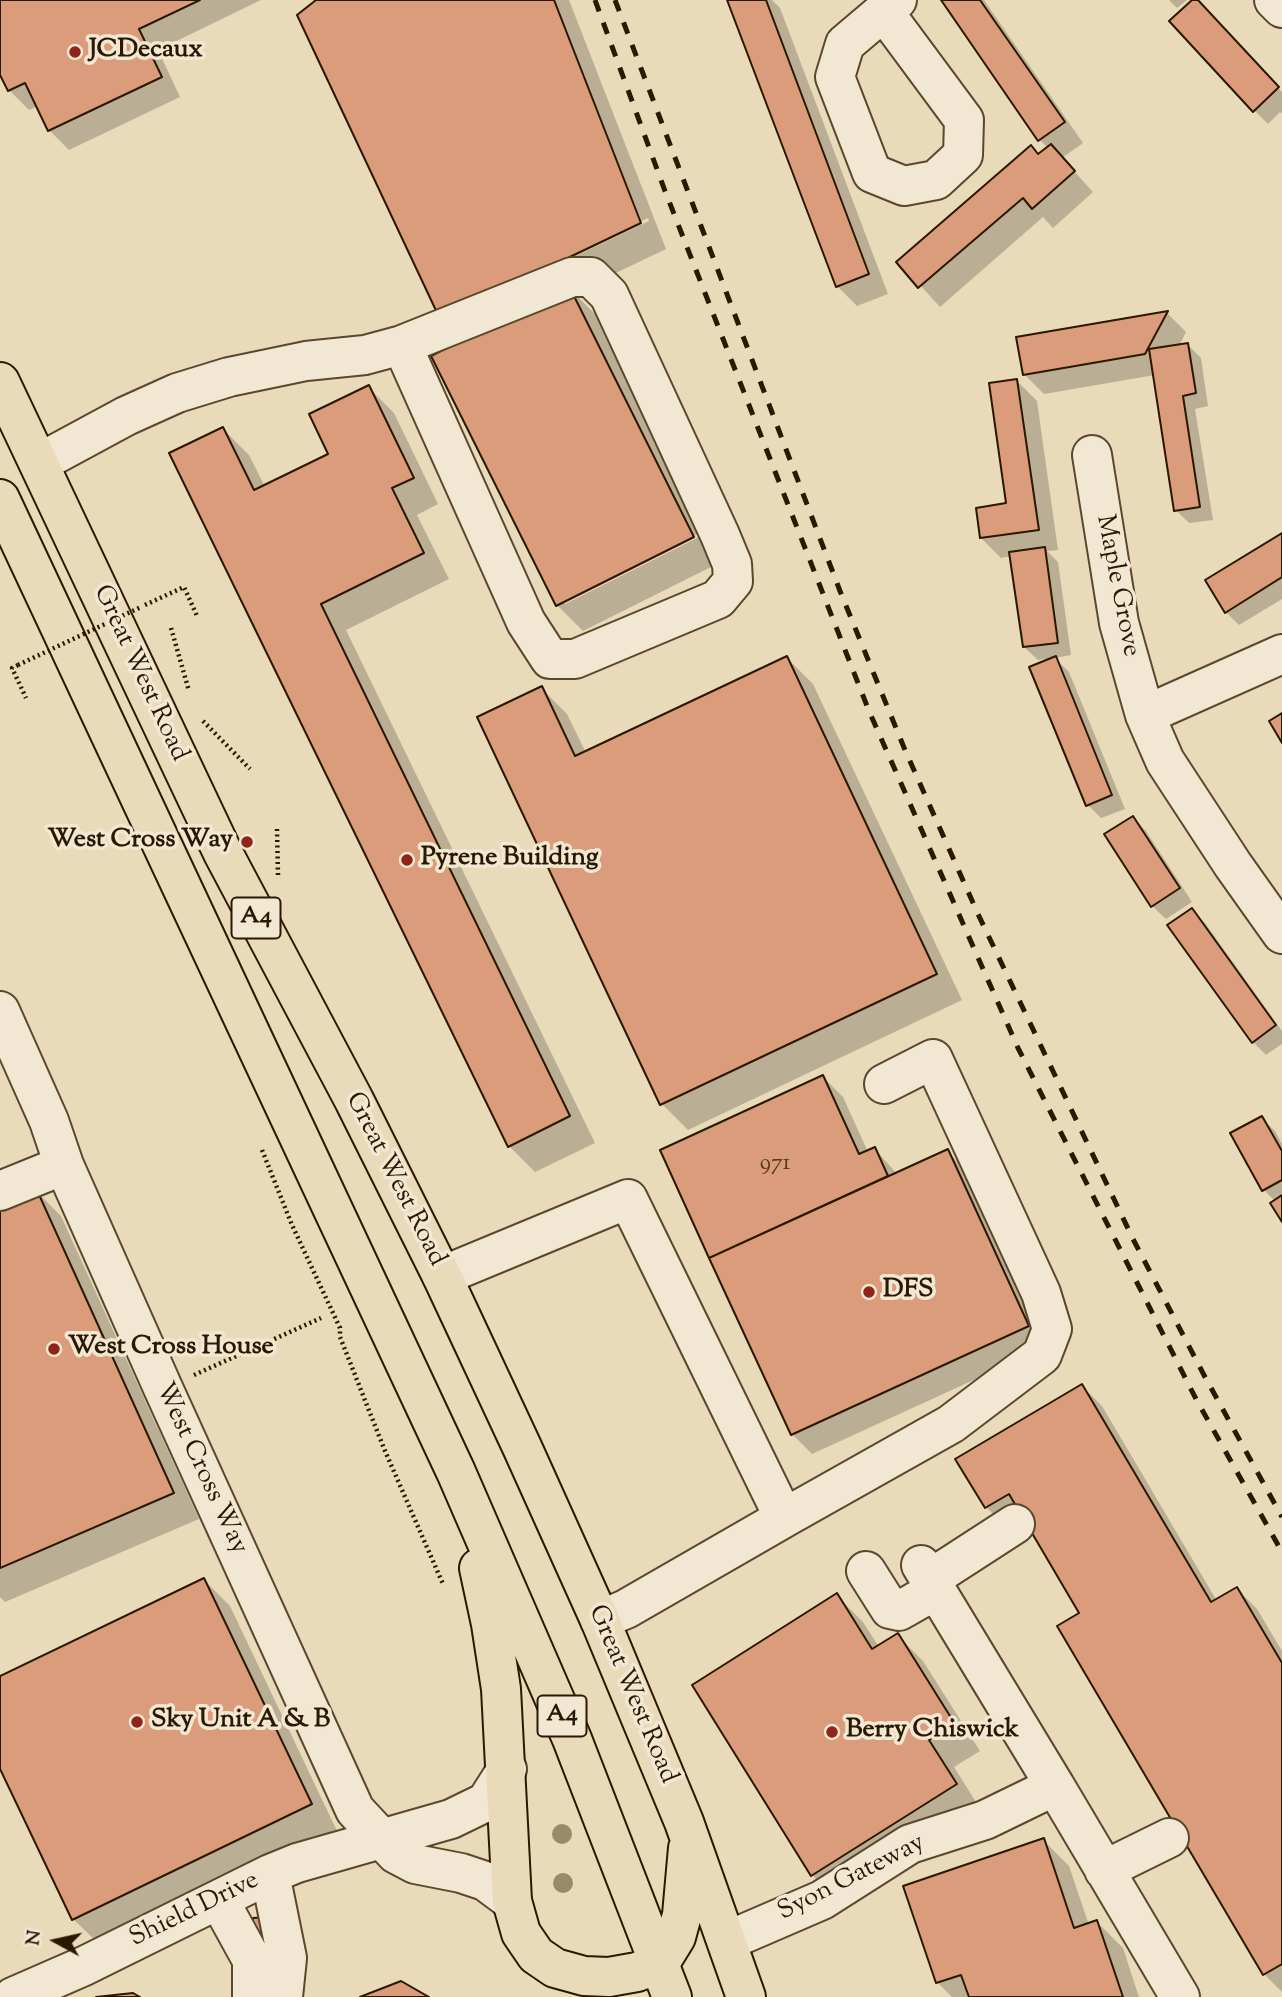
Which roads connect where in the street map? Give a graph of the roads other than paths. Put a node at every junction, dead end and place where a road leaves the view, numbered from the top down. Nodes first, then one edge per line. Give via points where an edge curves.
1 (1274, 0) edge
2 (1282, 8) edge
3 (402, 345) junction
4 (0, 382) edge
5 (1092, 455) dead end
6 (39, 463) junction
7 (0, 499) edge
8 (1282, 654) edge
9 (1145, 715) junction
10 (1282, 934) edge
11 (0, 1011) edge
12 (884, 1084) dead end
13 (64, 1165) junction
14 (0, 1191) edge
15 (442, 1276) junction
16 (456, 1472) junction
17 (784, 1518) junction
18 (1015, 1524) dead end
19 (866, 1571) dead end
20 (929, 1578) junction
21 (600, 1620) junction
22 (507, 1769) junction
23 (1055, 1786) junction
24 (684, 1822) junction
25 (1169, 1838) dead end
26 (383, 1840) junction
27 (1104, 1870) junction
28 (270, 1874) junction
29 (219, 1900) junction
30 (512, 1901) junction
31 (727, 1941) junction
32 (666, 1980) edge
33 (13, 1997) edge
34 (252, 1997) edge
35 (283, 1997) edge
36 (746, 1997) edge
37 (1180, 1997) edge

1 - 2 street
3 - 3 street via 526,622 550,659 575,659 718,599 733,581 732,564 720,535 615,307 591,277 572,277
3 - 6 street via 229,377 177,393
4 - 6 highway, Great West Road / A4
5 - 9 street, Maple Grove via 1119,623
6 - 15 highway, Great West Road / A4 via 223,853
7 - 16 highway, Great West Road / A4
8 - 9 street
9 - 10 street, Maple Grove via 1165,761
11 - 13 street, West Cross Way
12 - 17 street via 933,1059 1041,1293 1052,1329 1042,1355 951,1424
13 - 14 street
13 - 26 street, West Cross Way via 355,1810
15 - 17 street via 628,1199
15 - 21 highway, Great West Road / A4
16 - 22 highway via 491,1624
16 - 32 highway, Great West Road / A4 via 572,1739
17 - 21 street
18 - 20 street
19 - 20 street via 890,1609 898,1611
20 - 23 street
21 - 24 highway, Great West Road / A4
22 - 26 street, Shield Drive via 486,1802 452,1819
22 - 30 highway
23 - 27 street
23 - 31 street, Syon Gateway via 985,1820 910,1844 822,1900
24 - 31 highway, Great West Road / A4
24 - 32 highway via 688,1862 682,1915
25 - 27 street
26 - 28 street, Shield Drive
26 - 30 street, West Cross Way via 415,1864 485,1881
27 - 37 street
28 - 29 street, Shield Drive
28 - 35 street via 288,1958
29 - 33 street, Shield Drive
29 - 34 street via 252,1960
30 - 32 highway via 521,1933 536,1955 555,1968 584,1976 637,1972
31 - 36 highway, Great West Road / A4

